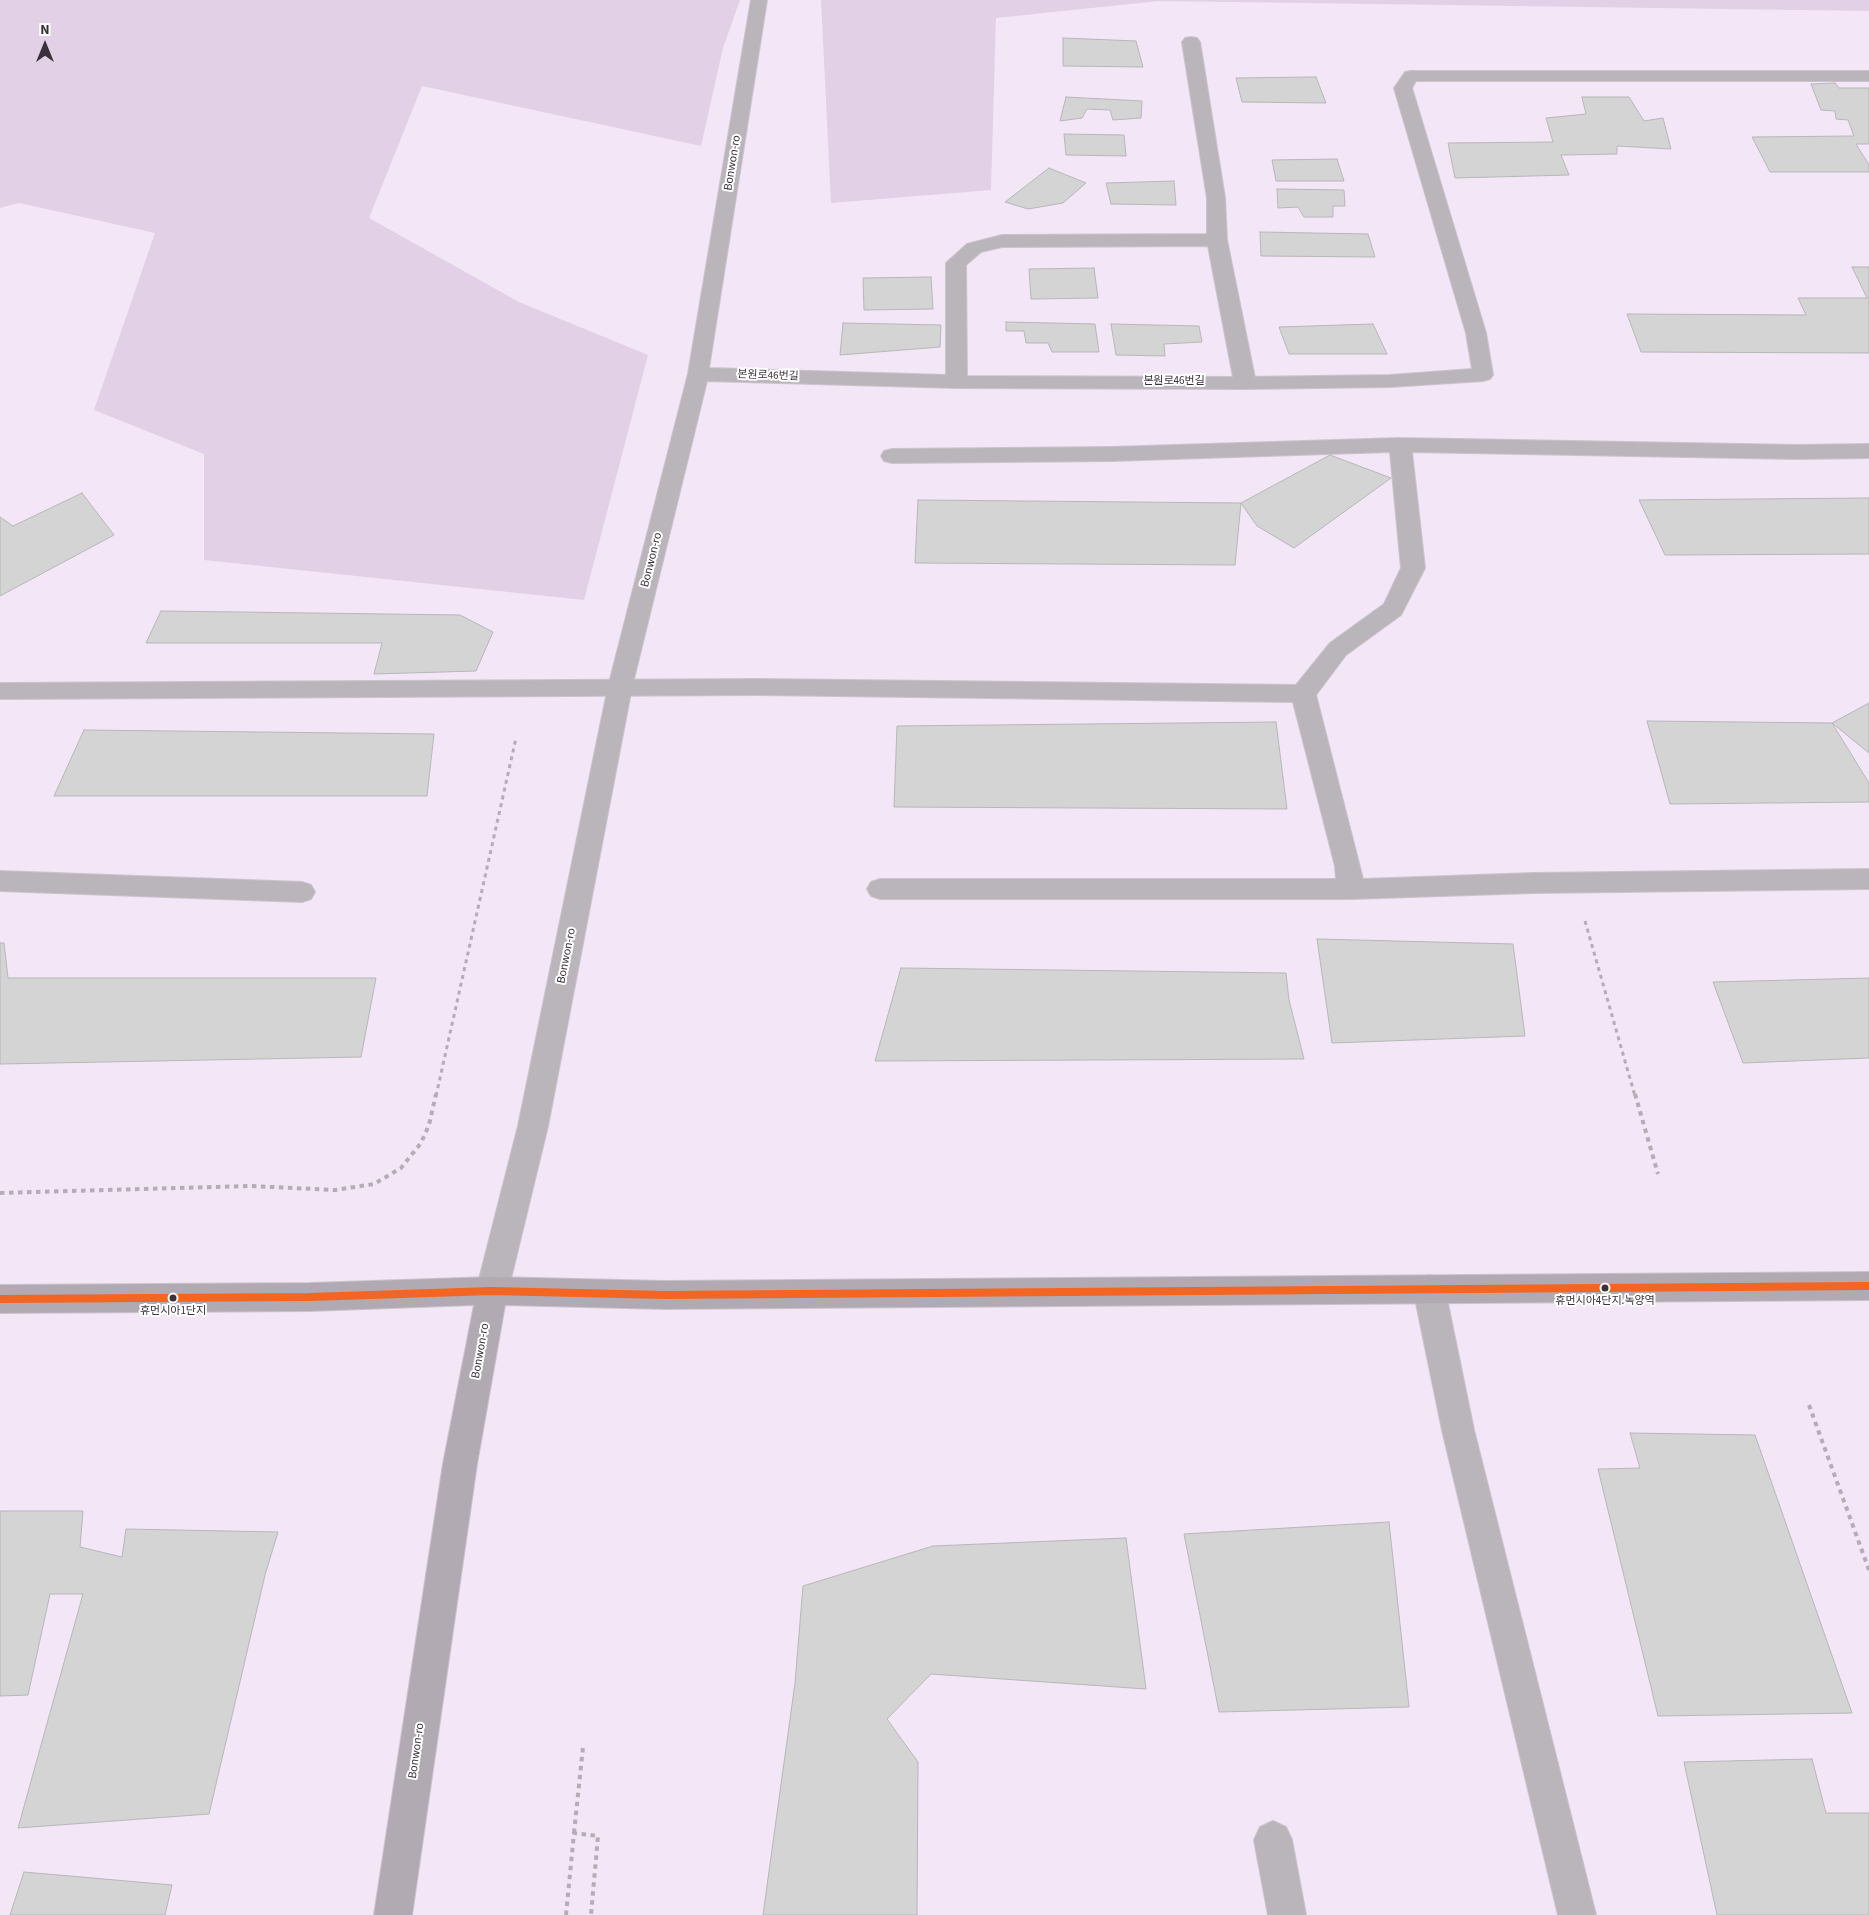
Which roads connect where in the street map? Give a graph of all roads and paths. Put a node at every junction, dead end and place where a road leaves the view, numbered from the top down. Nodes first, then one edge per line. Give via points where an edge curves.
1 (759, 0) edge
2 (1190, 42) dead end
3 (1869, 76) edge
4 (1217, 240) junction
5 (698, 374) junction
6 (957, 382) junction
7 (1245, 383) junction
8 (1400, 445) junction
9 (1869, 451) edge
10 (892, 456) dead end
11 (620, 688) junction
12 (0, 691) edge
13 (1303, 694) junction
14 (516, 738) dead end
15 (1869, 879) edge
16 (0, 881) edge
17 (1574, 882) junction
18 (880, 889) dead end
19 (1351, 889) junction
20 (302, 892) dead end
21 (1658, 1174) dead end
22 (0, 1193) edge
23 (1869, 1286) edge
24 (1429, 1290) junction
25 (492, 1291) junction
26 (0, 1299) edge
27 (1809, 1405) dead end
28 (1869, 1570) edge
29 (583, 1747) dead end
30 (574, 1834) junction
31 (1273, 1840) dead end
32 (393, 1915) edge
33 (566, 1915) edge
34 (591, 1915) edge
35 (1287, 1915) edge
36 (1577, 1915) edge

1 - 5 street, Bonwon-ro
2 - 4 street via 1216,198
3 - 7 street, 본원로46번길 via 1411,76 1403,88 1476,333 1483,375 1390,381
4 - 6 street via 1002,241 974,248 956,264
4 - 7 street
5 - 6 street, 본원로46번길
5 - 11 street, Bonwon-ro
6 - 7 street, 본원로46번길
8 - 9 street
8 - 10 street via 1111,454
8 - 13 street via 1413,568 1393,609 1338,649
11 - 12 street
11 - 13 street
11 - 25 street, Bonwon-ro via 534,1126
13 - 19 street via 1348,866
14 - 22 path via 429,1125 421,1144 401,1168 374,1184 335,1190 251,1186
15 - 17 street
16 - 20 street
17 - 19 street
17 - 21 path
18 - 19 street
23 - 24 street
24 - 25 street via 664,1295
24 - 36 street via 1458,1430
25 - 26 street via 310,1297
25 - 32 street, Bonwon-ro via 460,1464
27 - 28 path
29 - 30 path
30 - 33 path
30 - 34 path via 598,1836
31 - 35 street

